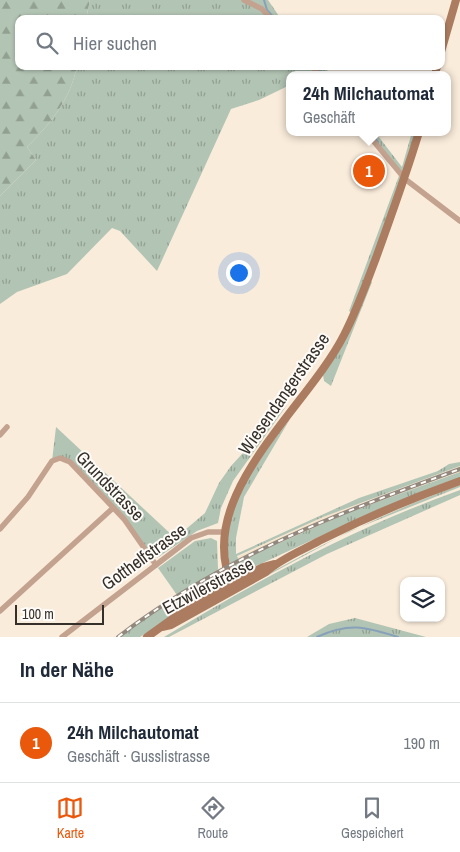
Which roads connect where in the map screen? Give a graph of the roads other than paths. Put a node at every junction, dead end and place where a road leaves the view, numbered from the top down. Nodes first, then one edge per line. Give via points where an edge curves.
1 (244, 0) edge
2 (456, 0) edge
3 (267, 15) edge
4 (445, 38) edge
5 (369, 136) edge
6 (418, 136) edge
7 (405, 179) junction
8 (460, 221) edge
9 (7, 427) dead end
10 (0, 435) edge
11 (460, 481) edge
12 (113, 508) junction
13 (0, 528) edge
14 (225, 532) junction
15 (156, 565) junction
16 (233, 586) junction
17 (0, 611) edge
18 (62, 637) edge
19 (147, 637) edge

1 - 3 street
2 - 4 main road
5 - 7 street
6 - 7 main road, Wiesendangerstrasse
7 - 8 street
7 - 14 main road, Wiesendangerstrasse via 344,335 318,378 242,480 231,505
9 - 10 street
11 - 16 main road, Etzwilerstrasse via 365,519
12 - 13 street, Grundstrasse via 70,462 57,458
12 - 15 street, Grundstrasse
12 - 17 street
14 - 15 street, Gotthelfstrasse via 196,535
14 - 16 main road, Wiesendangerstrasse via 224,556
15 - 18 street, Gotthelfstrasse
16 - 19 main road, Etzwilerstrasse

